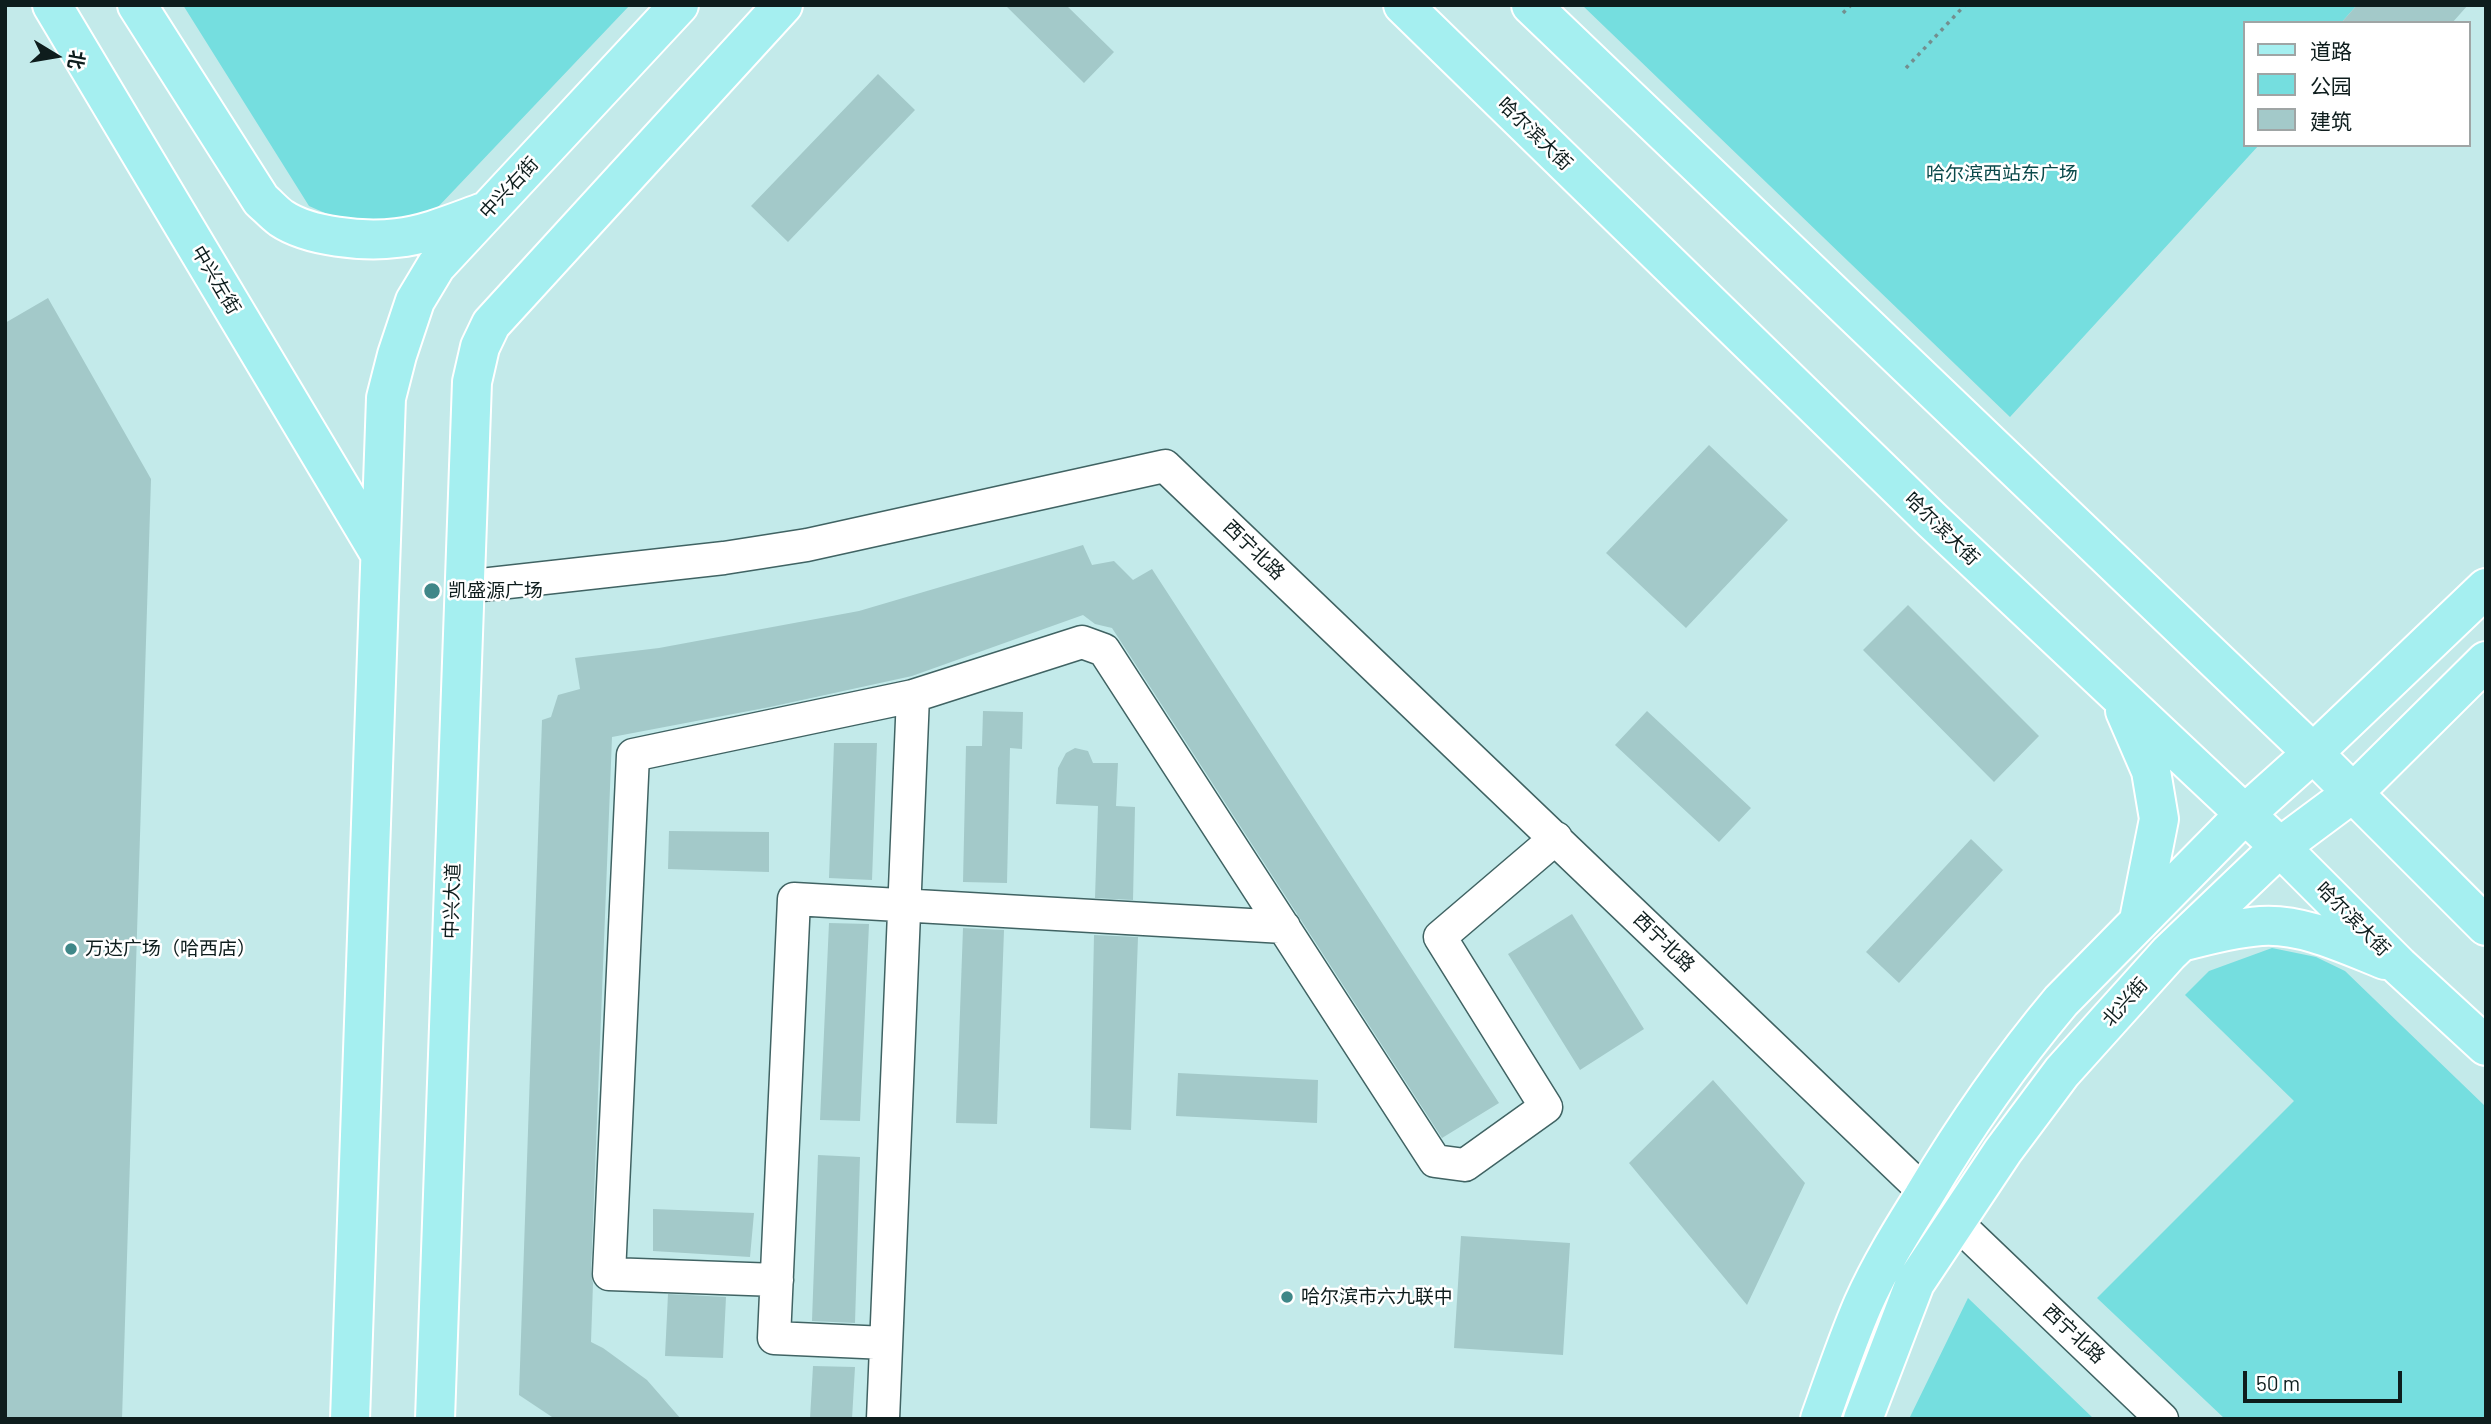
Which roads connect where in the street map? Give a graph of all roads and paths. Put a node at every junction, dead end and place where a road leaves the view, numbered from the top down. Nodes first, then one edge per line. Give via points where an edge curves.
1 (52, 5) edge
2 (137, 5) edge
3 (679, 5) edge
4 (783, 5) edge
5 (1403, 5) edge
6 (1531, 5) edge
7 (1850, 5) edge
8 (1965, 5) edge
9 (1843, 13) dead end
10 (1906, 68) dead end
11 (486, 211) junction
12 (380, 554) junction
13 (463, 587) junction
14 (2486, 588) edge
15 (2486, 661) edge
16 (913, 696) junction
17 (2118, 696) junction
18 (2313, 753) junction
19 (2354, 793) junction
20 (2245, 814) junction
21 (1556, 838) junction
22 (2280, 847) junction
23 (904, 904) junction
24 (2139, 920) junction
25 (2486, 926) edge
26 (1284, 927) junction
27 (2181, 942) junction
28 (2399, 966) junction
29 (2486, 1046) edge
30 (1925, 1193) junction
31 (1955, 1222) junction
32 (777, 1280) junction
33 (886, 1343) junction
34 (350, 1419) edge
35 (435, 1419) edge
36 (883, 1419) edge
37 (1820, 1419) edge
38 (1863, 1419) edge
39 (2162, 1419) edge

1 - 12 main road, 中兴左街
2 - 11 main road via 261,200 281,218 330,235 374,240 399,238
3 - 11 main road, 中兴右街
4 - 13 main road, 中兴大道 via 491,324 480,346 472,382
5 - 17 main road, 哈尔滨大街
6 - 18 main road
7 - 9 path
8 - 10 path
11 - 12 main road, 中兴右街 via 436,266 415,301 386,398
12 - 34 main road
13 - 21 street, 西宁北路 via 807,545 1166,466
13 - 35 main road, 中兴大道
14 - 18 main road
15 - 19 main road, 北兴街
16 - 23 street
16 - 26 street via 1082,642 1104,650
16 - 32 street via 634,755 609,1274
17 - 20 main road, 哈尔滨大街
17 - 24 main road via 2151,771 2159,819
18 - 19 main road
18 - 20 main road
19 - 22 main road, 北兴街
19 - 25 main road
20 - 22 main road, 哈尔滨大街
20 - 24 main road
21 - 26 street via 1440,937 1546,1107 1465,1165 1435,1161
21 - 30 street, 西宁北路
22 - 27 main road, 北兴街
22 - 28 main road, 哈尔滨大街
23 - 26 street
23 - 32 street via 794,899
23 - 33 street
24 - 30 main road via 2038,1028 1995,1084
27 - 28 main road via 2263,925 2302,930
27 - 31 main road, 北兴街 via 2062,1072
28 - 29 main road, 哈尔滨大街
30 - 31 street, 西宁北路
30 - 37 main road via 1863,1304
31 - 38 main road, 北兴街 via 1915,1283
31 - 39 street, 西宁北路
32 - 33 street via 774,1338
33 - 36 street

